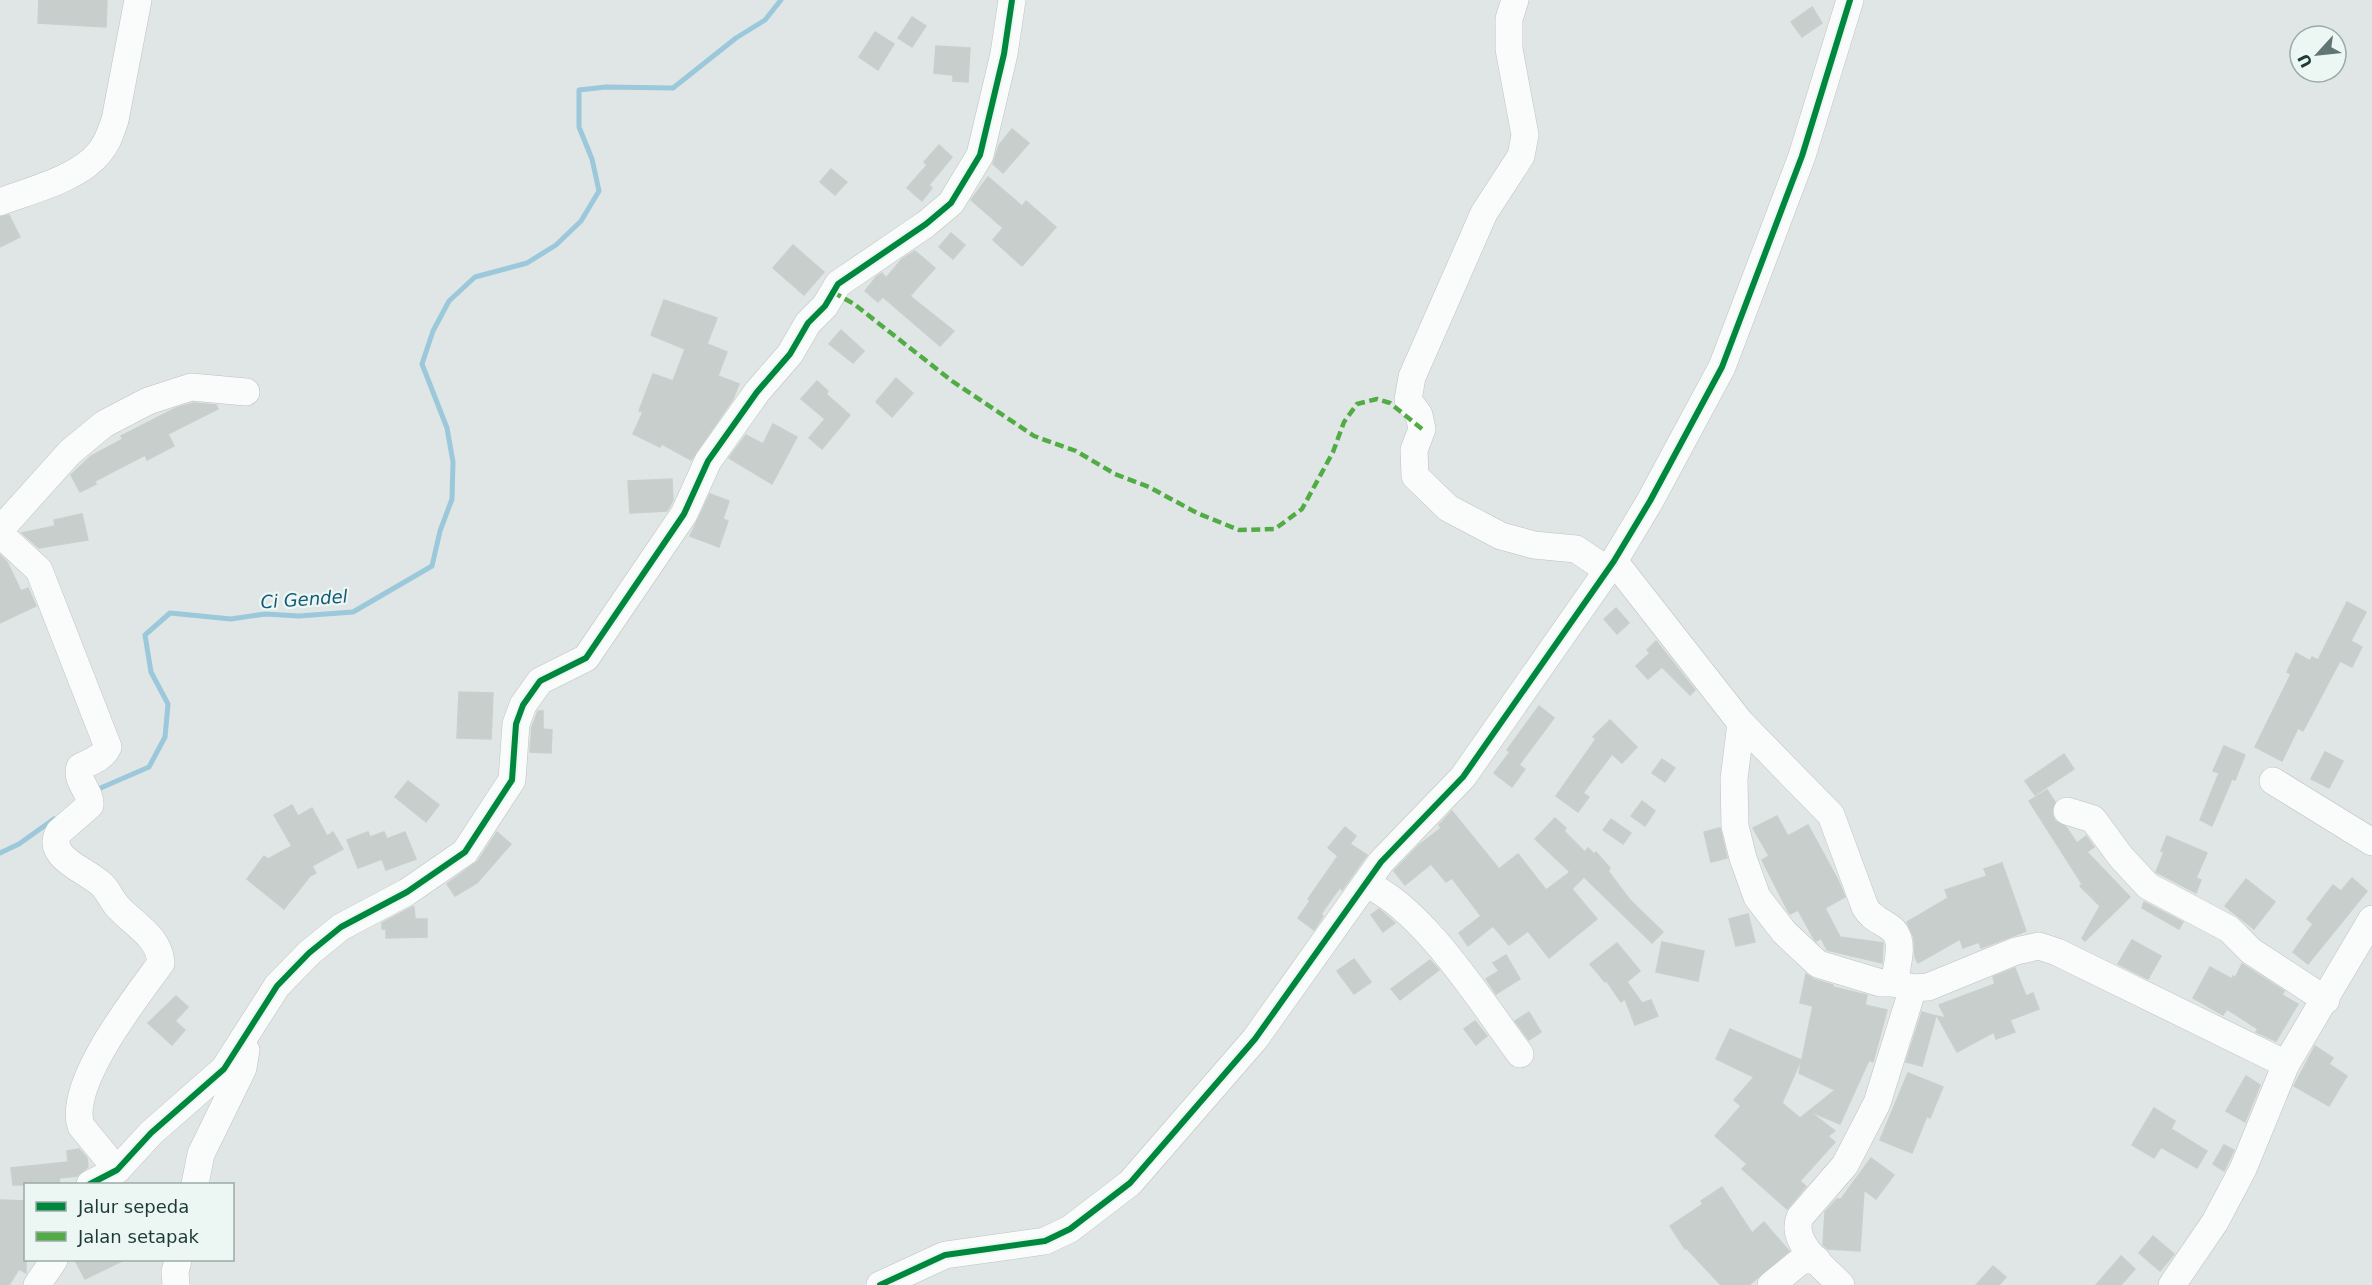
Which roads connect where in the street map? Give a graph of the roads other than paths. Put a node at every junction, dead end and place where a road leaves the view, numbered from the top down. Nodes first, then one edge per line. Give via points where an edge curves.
1 (138, 0) edge
2 (1012, 0) edge
3 (1515, 0) edge
4 (1850, 0) edge
5 (0, 202) edge
6 (246, 392) dead end
7 (0, 532) edge
8 (1611, 565) junction
9 (1741, 723) junction
10 (2273, 781) dead end
11 (2067, 811) dead end
12 (2372, 842) edge
13 (1366, 884) junction
14 (2372, 919) edge
15 (1903, 986) junction
16 (2326, 1000) junction
17 (244, 1037) junction
18 (1520, 1054) dead end
19 (2286, 1064) junction
20 (117, 1170) junction
21 (94, 1183) edge
22 (195, 1183) edge
23 (1817, 1260) junction
24 (53, 1261) edge
25 (178, 1261) edge
26 (37, 1285) edge
27 (176, 1285) edge
28 (880, 1285) edge
29 (1771, 1285) edge
30 (1841, 1285) edge
31 (2172, 1285) edge

1 - 5 street via 115,120 100,153 72,174
2 - 17 street via 1004,54 980,155 951,203 838,284 825,306 808,323 790,354 757,392 708,461 684,514 586,658 540,681 523,705 516,724 512,780 465,852 407,892 341,927 309,953 277,986
3 - 8 street via 1509,19 1509,50 1525,135 1521,156 1484,213 1412,378 1408,400 1419,415 1422,429 1414,450 1415,476 1448,508 1501,536 1534,545 1576,549
4 - 8 street via 1802,156 1722,367
6 - 7 street via 191,387 148,401 104,424 70,452
7 - 20 street via 39,570 108,747 100,757 80,767 78,772 90,805 59,832 56,846 66,860 104,887 118,908 155,941 160,952 161,963 125,1010 83,1089 81,1126
8 - 9 street
8 - 13 street via 1463,777 1381,862
9 - 15 street via 1831,815 1864,907 1870,916 1895,932
9 - 15 street via 1734,779 1735,826 1757,897 1784,932 1818,964
10 - 12 street
11 - 16 street via 2093,819 2148,886 2229,929 2252,951
13 - 18 street via 1393,899 1420,925
13 - 28 street via 1255,1039 1130,1183 1070,1229 1045,1241 945,1255
14 - 16 street
15 - 19 street via 1928,987 1983,963 2039,946
15 - 23 street via 1877,1103 1845,1165 1797,1224 1803,1245
16 - 19 street
17 - 20 street via 224,1069 151,1133
17 - 22 street via 243,1068 201,1154
19 - 31 street via 2243,1169
20 - 21 street
23 - 29 street via 1802,1260
23 - 30 street
24 - 26 street
25 - 27 street

